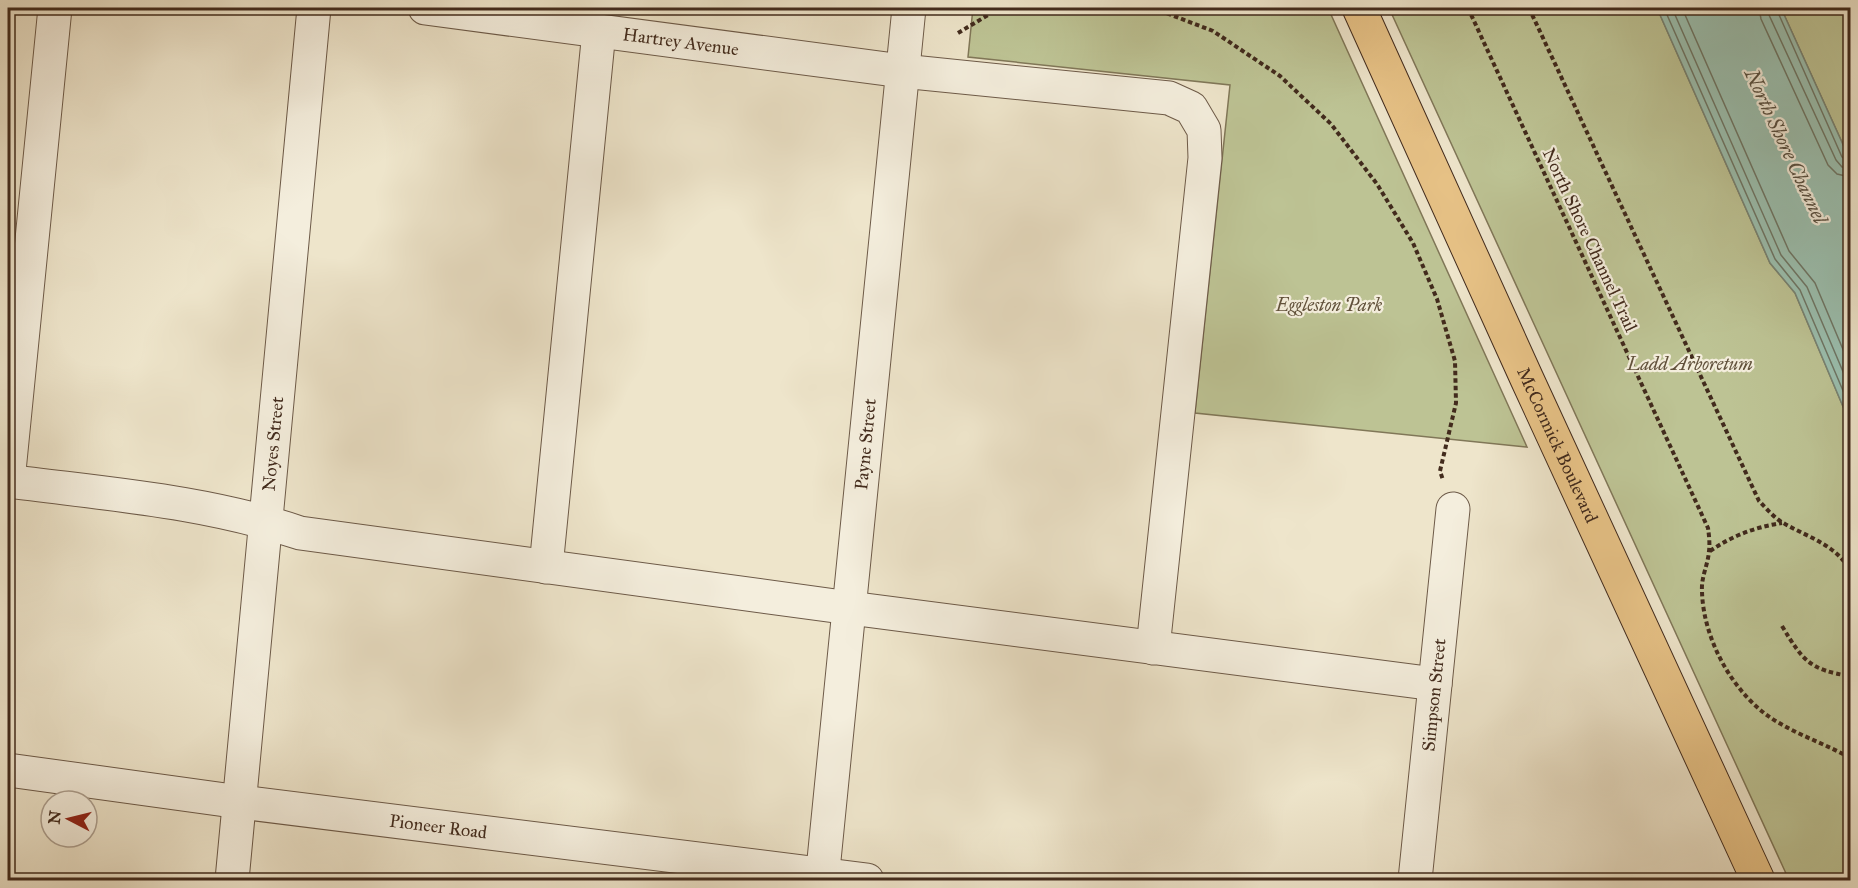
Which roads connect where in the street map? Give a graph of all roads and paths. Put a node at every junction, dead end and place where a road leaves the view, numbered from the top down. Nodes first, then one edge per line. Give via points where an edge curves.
1 (55, 8) edge
2 (314, 8) edge
3 (425, 8) edge
4 (909, 8) edge
5 (995, 8) edge
6 (1153, 8) edge
7 (1359, 8) edge
8 (1468, 8) edge
9 (1529, 8) edge
10 (561, 16) edge
11 (600, 31) junction
12 (958, 33) dead end
13 (902, 71) junction
14 (8, 481) edge
15 (1453, 509) joint
16 (266, 521) junction
17 (1782, 523) junction
18 (1710, 551) junction
19 (546, 567) junction
20 (1851, 571) edge
21 (850, 609) junction
22 (1782, 626) dead end
23 (1154, 648) junction
24 (1851, 676) edge
25 (1435, 684) junction
26 (1851, 758) edge
27 (8, 770) edge
28 (240, 802) junction
29 (822, 878) edge
30 (232, 880) edge
31 (867, 880) edge
32 (1415, 880) edge
33 (1758, 880) edge

1 - 14 street
2 - 16 street, Noyes Street
3 - 10 street, Hartrey Avenue
4 - 13 street, Payne Street
5 - 12 path
6 - 15 path via 1213,31 1280,76 1331,124 1377,184 1407,233 1437,298 1455,361 1456,402 1440,471
7 - 33 main road, McCormick Boulevard
8 - 18 path, North Shore Channel Trail via 1708,528
9 - 17 path via 1759,501
10 - 11 street, Hartrey Avenue
11 - 13 street, Hartrey Avenue
11 - 19 street
13 - 21 street, Payne Street
13 - 23 street, Hartrey Avenue via 1169,98 1191,108 1204,130 1205,158
14 - 16 street via 214,508
15 - 25 street, Simpson Street
16 - 19 street via 300,533
16 - 28 street, Noyes Street
17 - 18 path via 1761,526
17 - 20 path via 1835,552
18 - 26 path, North Shore Channel Trail via 1701,590 1705,620 1736,683 1756,706 1779,723
19 - 21 street
21 - 23 street
21 - 29 street, Payne Street
22 - 24 path via 1797,651 1813,666
23 - 25 street
25 - 32 street, Simpson Street
27 - 28 street, Pioneer Road
28 - 29 street, Pioneer Road
28 - 30 street, Noyes Street
29 - 31 street, Pioneer Road

